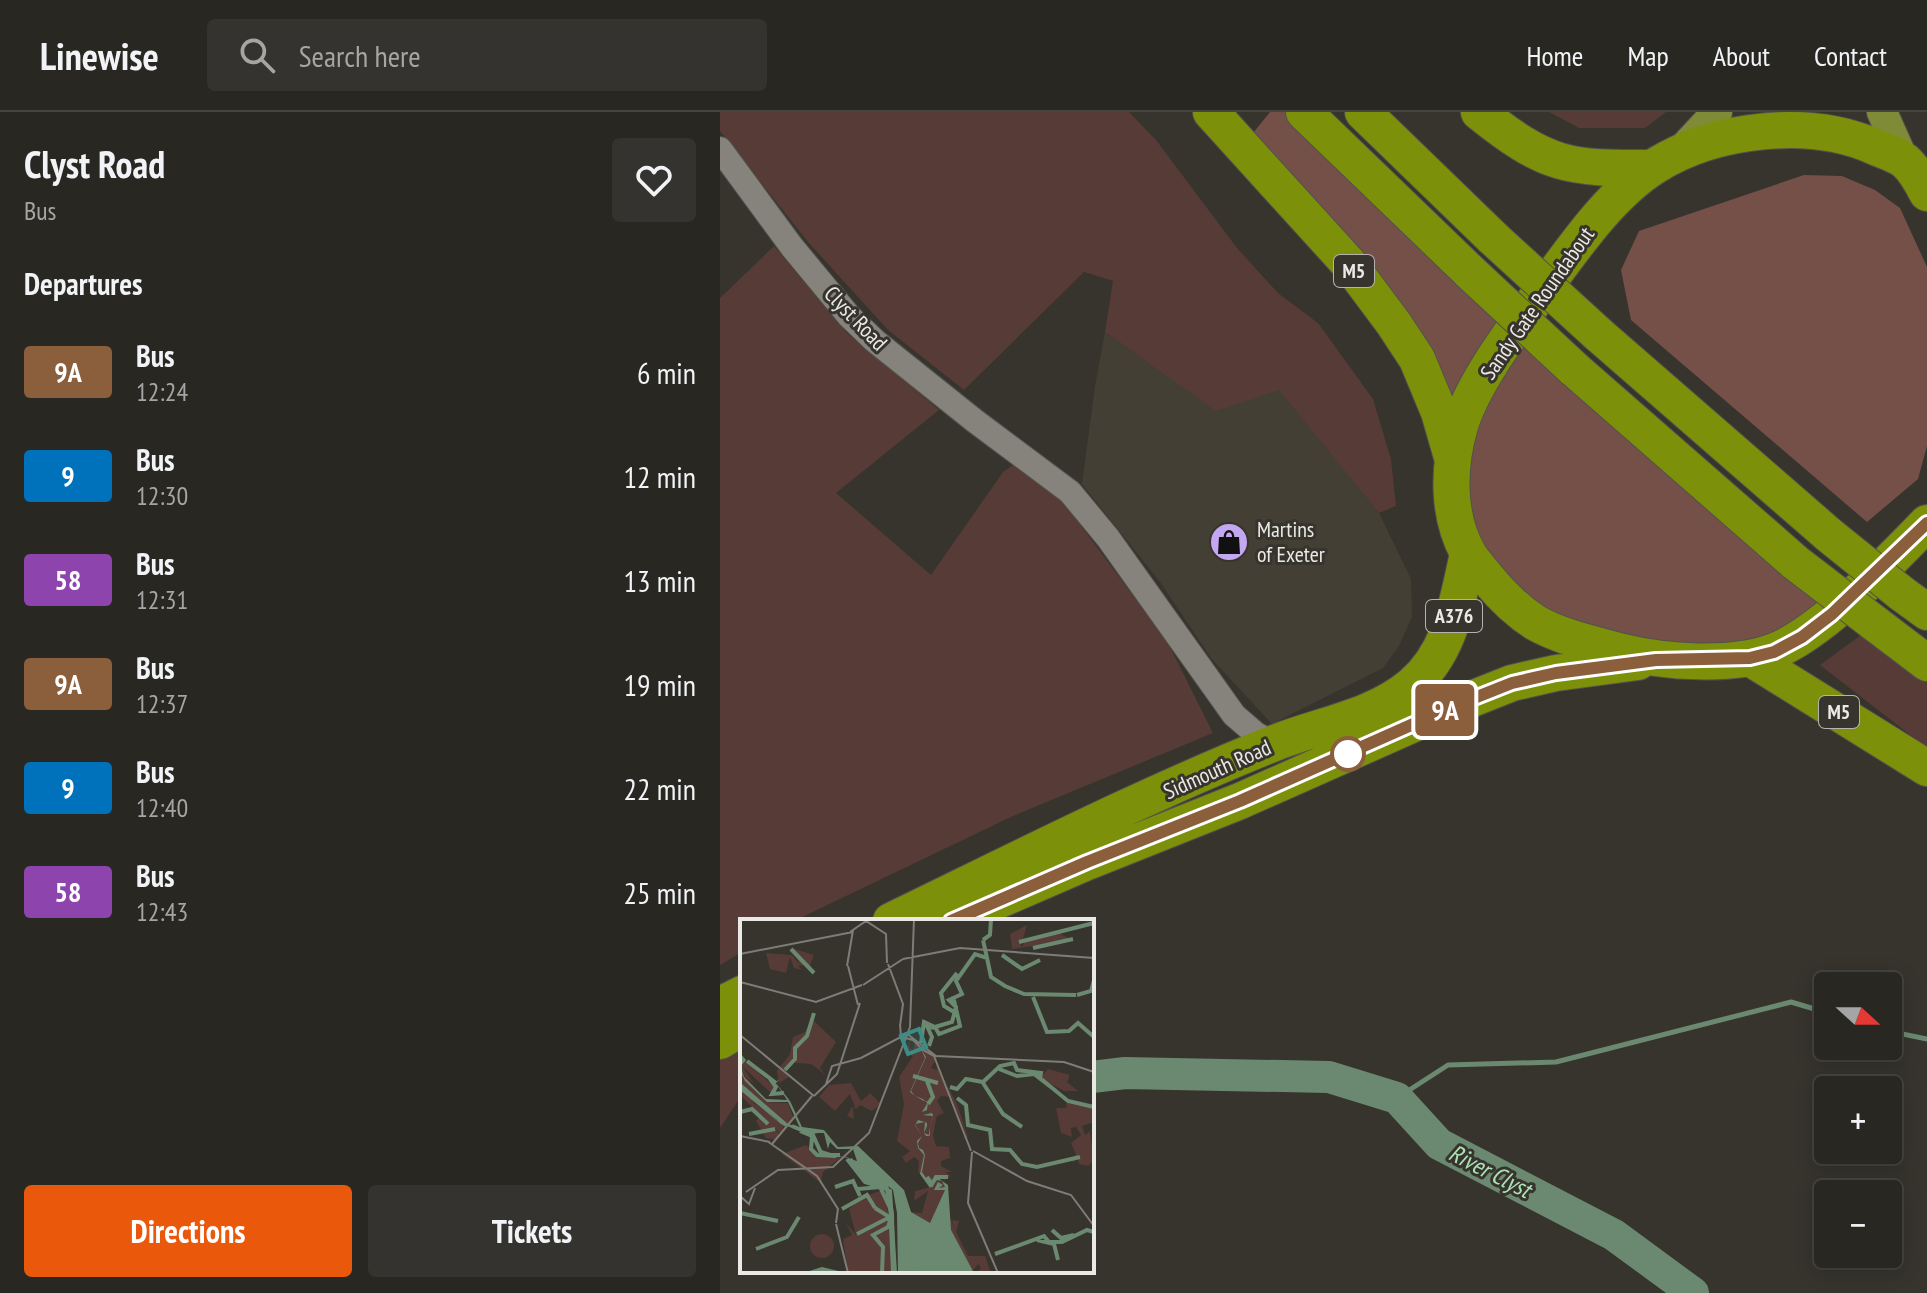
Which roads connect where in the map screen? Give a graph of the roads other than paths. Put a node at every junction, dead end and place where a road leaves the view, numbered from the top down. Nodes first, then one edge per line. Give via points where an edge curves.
1 (1211, 112) edge
2 (1304, 112) edge
3 (1363, 112) edge
4 (1479, 112) edge
5 (1717, 112) edge
6 (1882, 112) edge
7 (720, 149) edge
8 (1666, 161) junction
9 (1912, 165) edge
10 (1927, 193) edge
11 (1452, 459) junction
12 (1927, 523) edge
13 (1468, 554) junction
14 (1914, 602) edge
15 (1750, 658) junction
16 (1656, 660) junction
17 (1927, 663) edge
18 (1234, 715) junction
19 (1273, 743) junction
20 (1927, 768) edge
21 (1215, 769) junction
22 (895, 919) edge
23 (956, 919) edge
24 (740, 999) edge
25 (728, 1027) edge

1 - 11 highway, M5 via 1350,265 1394,324 1417,359
2 - 17 highway, bridge via 1573,368 1796,563
3 - 14 highway, bridge via 1598,334
4 - 8 highway via 1530,149 1574,166 1602,169
5 - 8 main road
6 - 9 main road
7 - 18 street, Clyst Road via 849,316 1070,492
8 - 9 highway, Sandy Gate Roundabout via 1722,140 1768,131 1820,131 1860,140
8 - 11 highway, Sandy Gate Roundabout via 1599,215 1512,332 1474,394
9 - 10 highway
11 - 13 highway, Sandy Gate Roundabout via 1454,514
12 - 15 highway, Sandy Gate Roundabout via 1812,629 1774,652
13 - 16 highway, Sandy Gate Roundabout via 1507,601 1537,623 1576,640
13 - 19 highway, Sidmouth Road / A376 via 1448,636 1411,686 1380,706
15 - 16 highway, Sandy Gate Roundabout
15 - 20 highway, M5
16 - 23 highway, Sidmouth Road via 1512,683
18 - 19 street, Clyst Road
18 - 21 street via 1235,738
19 - 21 highway, Sidmouth Road / A376
21 - 22 highway, Sidmouth Road / A376
24 - 25 highway

